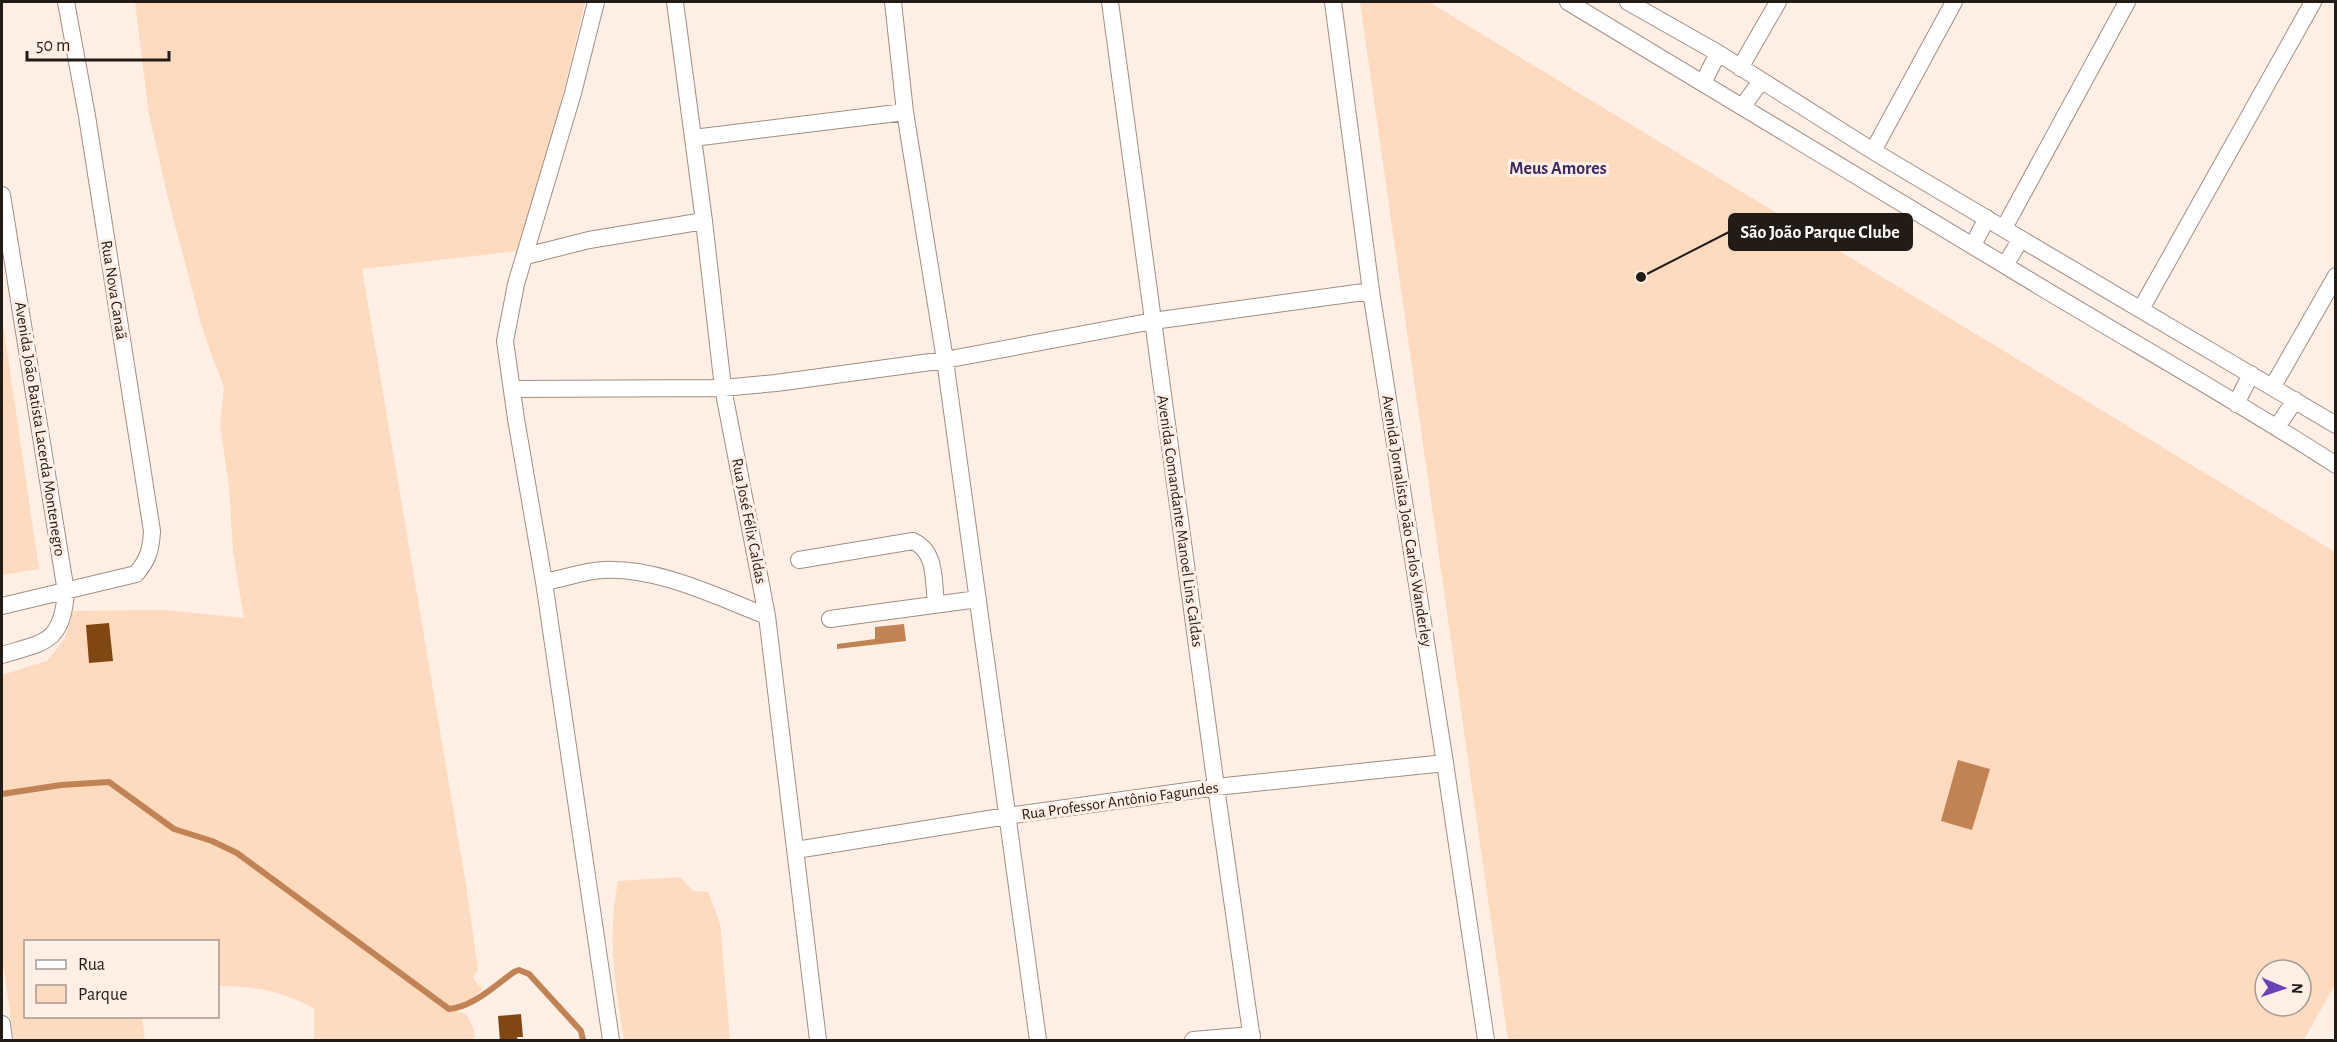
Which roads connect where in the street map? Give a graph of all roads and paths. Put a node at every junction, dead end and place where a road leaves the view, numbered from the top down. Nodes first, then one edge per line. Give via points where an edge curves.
1 (66, 2) edge
2 (596, 2) edge
3 (675, 2) edge
4 (893, 2) edge
5 (1110, 2) edge
6 (1333, 2) edge
7 (1569, 2) edge
8 (1628, 2) edge
9 (1778, 2) edge
10 (1954, 2) edge
11 (2127, 2) edge
12 (2313, 2) edge
13 (1719, 53) junction
14 (1740, 68) junction
15 (1704, 81) junction
16 (1761, 81) junction
17 (1743, 106) junction
18 (905, 112) junction
19 (693, 138) junction
20 (1873, 151) junction
21 (2, 195) edge
22 (1987, 218) junction
23 (704, 221) junction
24 (2004, 228) junction
25 (2021, 239) junction
26 (1973, 245) junction
27 (526, 256) junction
28 (2005, 265) junction
29 (2336, 276) edge
30 (1371, 291) junction
31 (2141, 309) junction
32 (1153, 321) junction
33 (945, 360) junction
34 (2251, 374) junction
35 (2273, 386) junction
36 (723, 388) junction
37 (512, 389) junction
38 (2295, 400) junction
39 (2236, 404) junction
40 (2336, 425) edge
41 (2277, 427) junction
42 (2336, 465) edge
43 (799, 560) dead end
44 (544, 582) junction
45 (66, 592) junction
46 (978, 599) junction
47 (936, 604) junction
48 (2, 606) edge
49 (767, 616) junction
50 (830, 619) dead end
51 (2, 655) edge
52 (1445, 763) junction
53 (1216, 787) junction
54 (1007, 816) junction
55 (796, 850) junction
56 (2, 1024) edge
57 (1252, 1038) edge
58 (4, 1041) edge
59 (611, 1041) edge
60 (818, 1041) edge
61 (1038, 1041) edge
62 (1193, 1041) edge
63 (1486, 1041) edge

1 - 45 street, Rua Nova Canaã via 152,531 148,560 136,574
2 - 27 street
3 - 19 street, Rua José Félix Caldas
4 - 18 street
5 - 32 street, Avenida Comandante Manoel Lins Caldas
6 - 30 street, Avenida Jornalista João Carlos Wanderley
7 - 15 street
8 - 13 street
9 - 14 street
10 - 20 street
11 - 24 street
12 - 31 street
13 - 14 street
13 - 15 street
14 - 16 street
15 - 17 street
16 - 17 street
16 - 20 street
17 - 26 street
18 - 19 street
18 - 33 street
19 - 23 street, Rua José Félix Caldas
20 - 22 street
21 - 45 street, Avenida João Batista Lacerda Montenegro
22 - 24 street
22 - 26 street
23 - 27 street via 589,240
23 - 36 street, Rua José Félix Caldas
24 - 25 street
25 - 28 street
25 - 31 street
26 - 28 street
27 - 37 street via 510,306 506,340
28 - 39 street
29 - 35 street
30 - 32 street
30 - 52 street, Avenida Jornalista João Carlos Wanderley
31 - 34 street
32 - 33 street
32 - 53 street, Avenida Comandante Manoel Lins Caldas
33 - 36 street
33 - 46 street
34 - 35 street
34 - 39 street
35 - 38 street
36 - 37 street
36 - 49 street, Rua José Félix Caldas
37 - 44 street
38 - 40 street
38 - 41 street
39 - 41 street
41 - 42 street
43 - 47 street via 914,541 931,556
44 - 49 street via 604,570 629,571 682,583
44 - 59 street
45 - 48 street
45 - 51 street via 65,611 54,635 39,644
46 - 47 street
46 - 54 street
47 - 50 street
49 - 55 street, Rua José Félix Caldas
52 - 53 street, Rua Professor Antônio Fagundes
52 - 63 street, Avenida Jornalista João Carlos Wanderley
53 - 54 street, Rua Professor Antônio Fagundes
53 - 57 street, Avenida Comandante Manoel Lins Caldas
54 - 55 street, Rua Professor Antônio Fagundes
54 - 61 street
55 - 60 street, Rua José Félix Caldas
56 - 58 street
57 - 62 street

